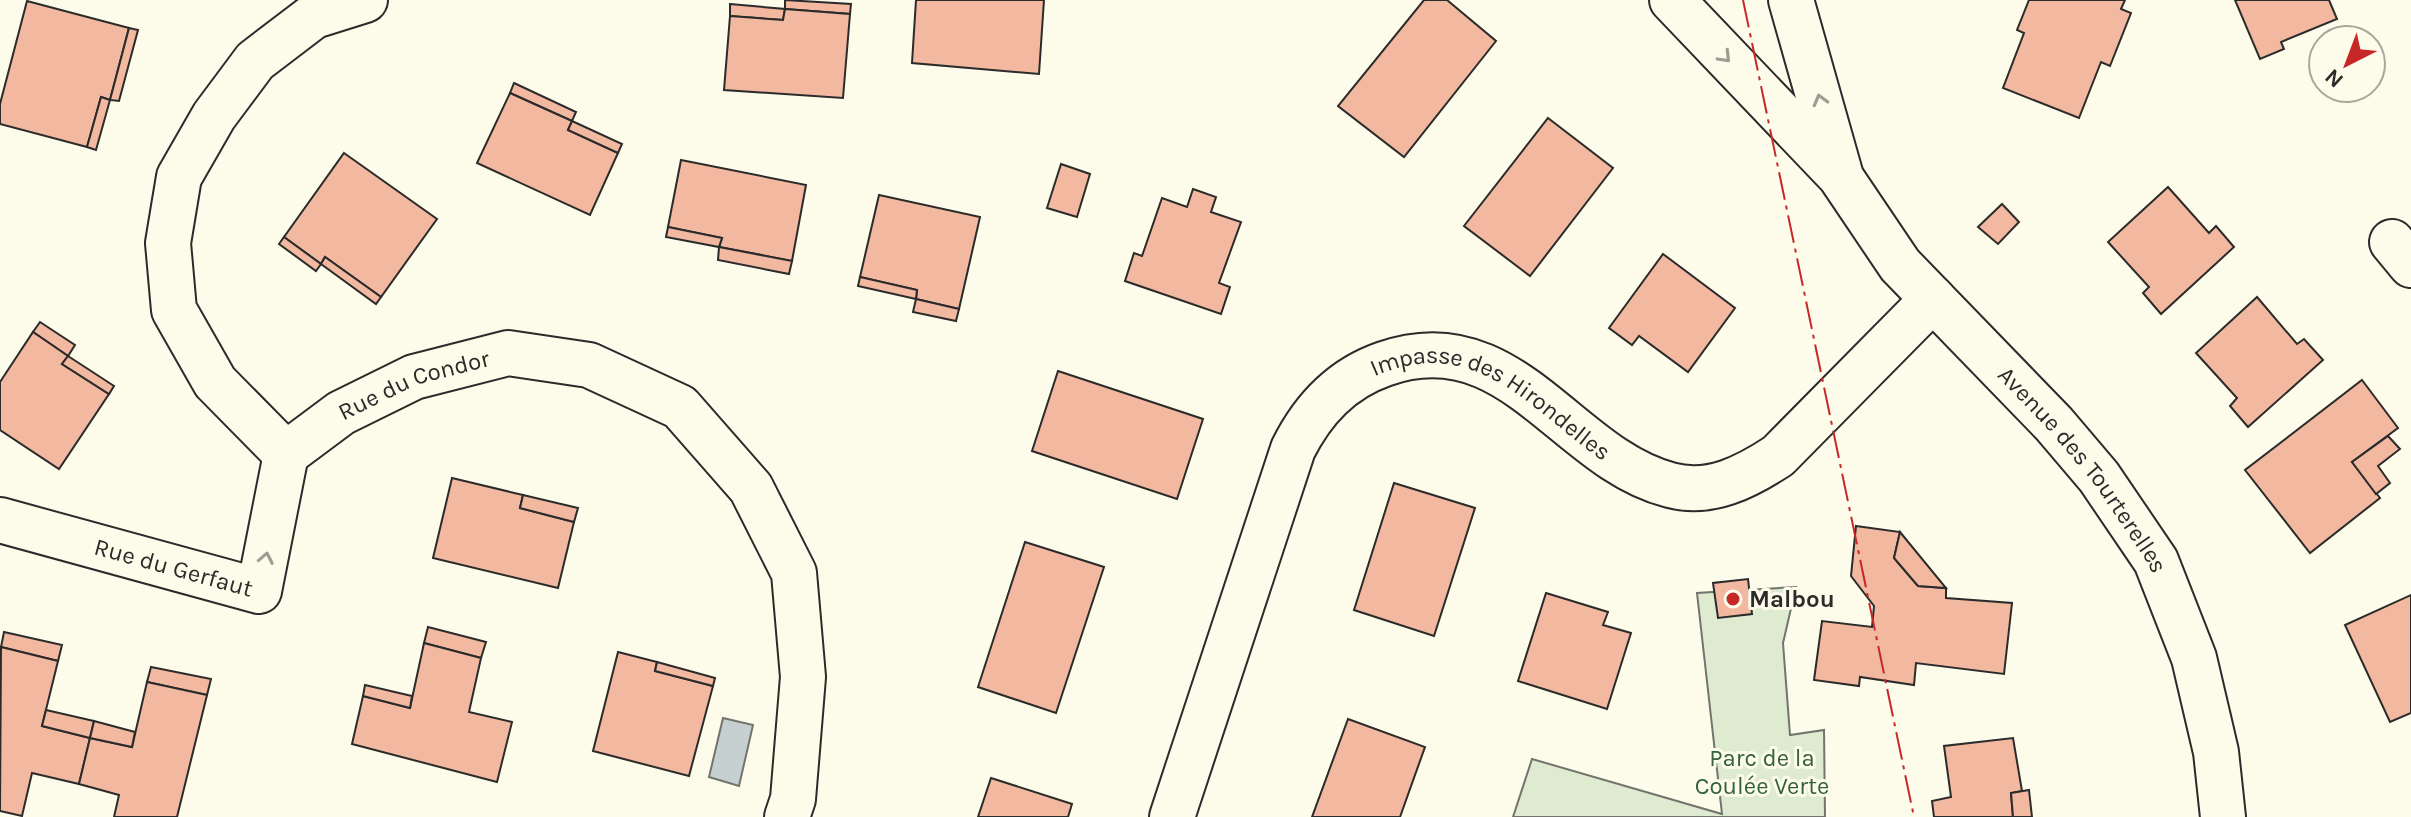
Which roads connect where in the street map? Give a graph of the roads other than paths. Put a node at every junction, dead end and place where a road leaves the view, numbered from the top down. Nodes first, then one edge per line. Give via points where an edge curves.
1 (365, 0) edge
2 (1672, 0) edge
3 (1791, 0) edge
4 (1840, 176) junction
5 (1933, 299) junction
6 (286, 454) junction
7 (0, 520) edge
8 (787, 817) edge
9 (1172, 817) edge
10 (2223, 817) edge

1 - 6 street via 314,16 255,61 214,116 179,177 168,243 174,310 215,382
2 -> 4 street, Avenue des Tourterelles
4 -> 3 street, Avenue des Tourterelles
4 - 5 street, Avenue des Tourterelles via 1900,265
5 - 9 street, Impasse des Hirondelles via 1778,456 1749,475 1710,487 1671,486 1642,475 1528,390 1474,362 1448,356 1398,359 1351,380 1316,410 1293,449
5 - 10 street, Avenue des Tourterelles via 2054,424 2099,477 2156,561 2194,658 2216,752
7 -> 6 street, Rue du Gerfaut via 259,591
6 - 8 street, Rue du Condor via 341,413 414,377 508,353 589,365 680,407 751,488 794,573 803,677

